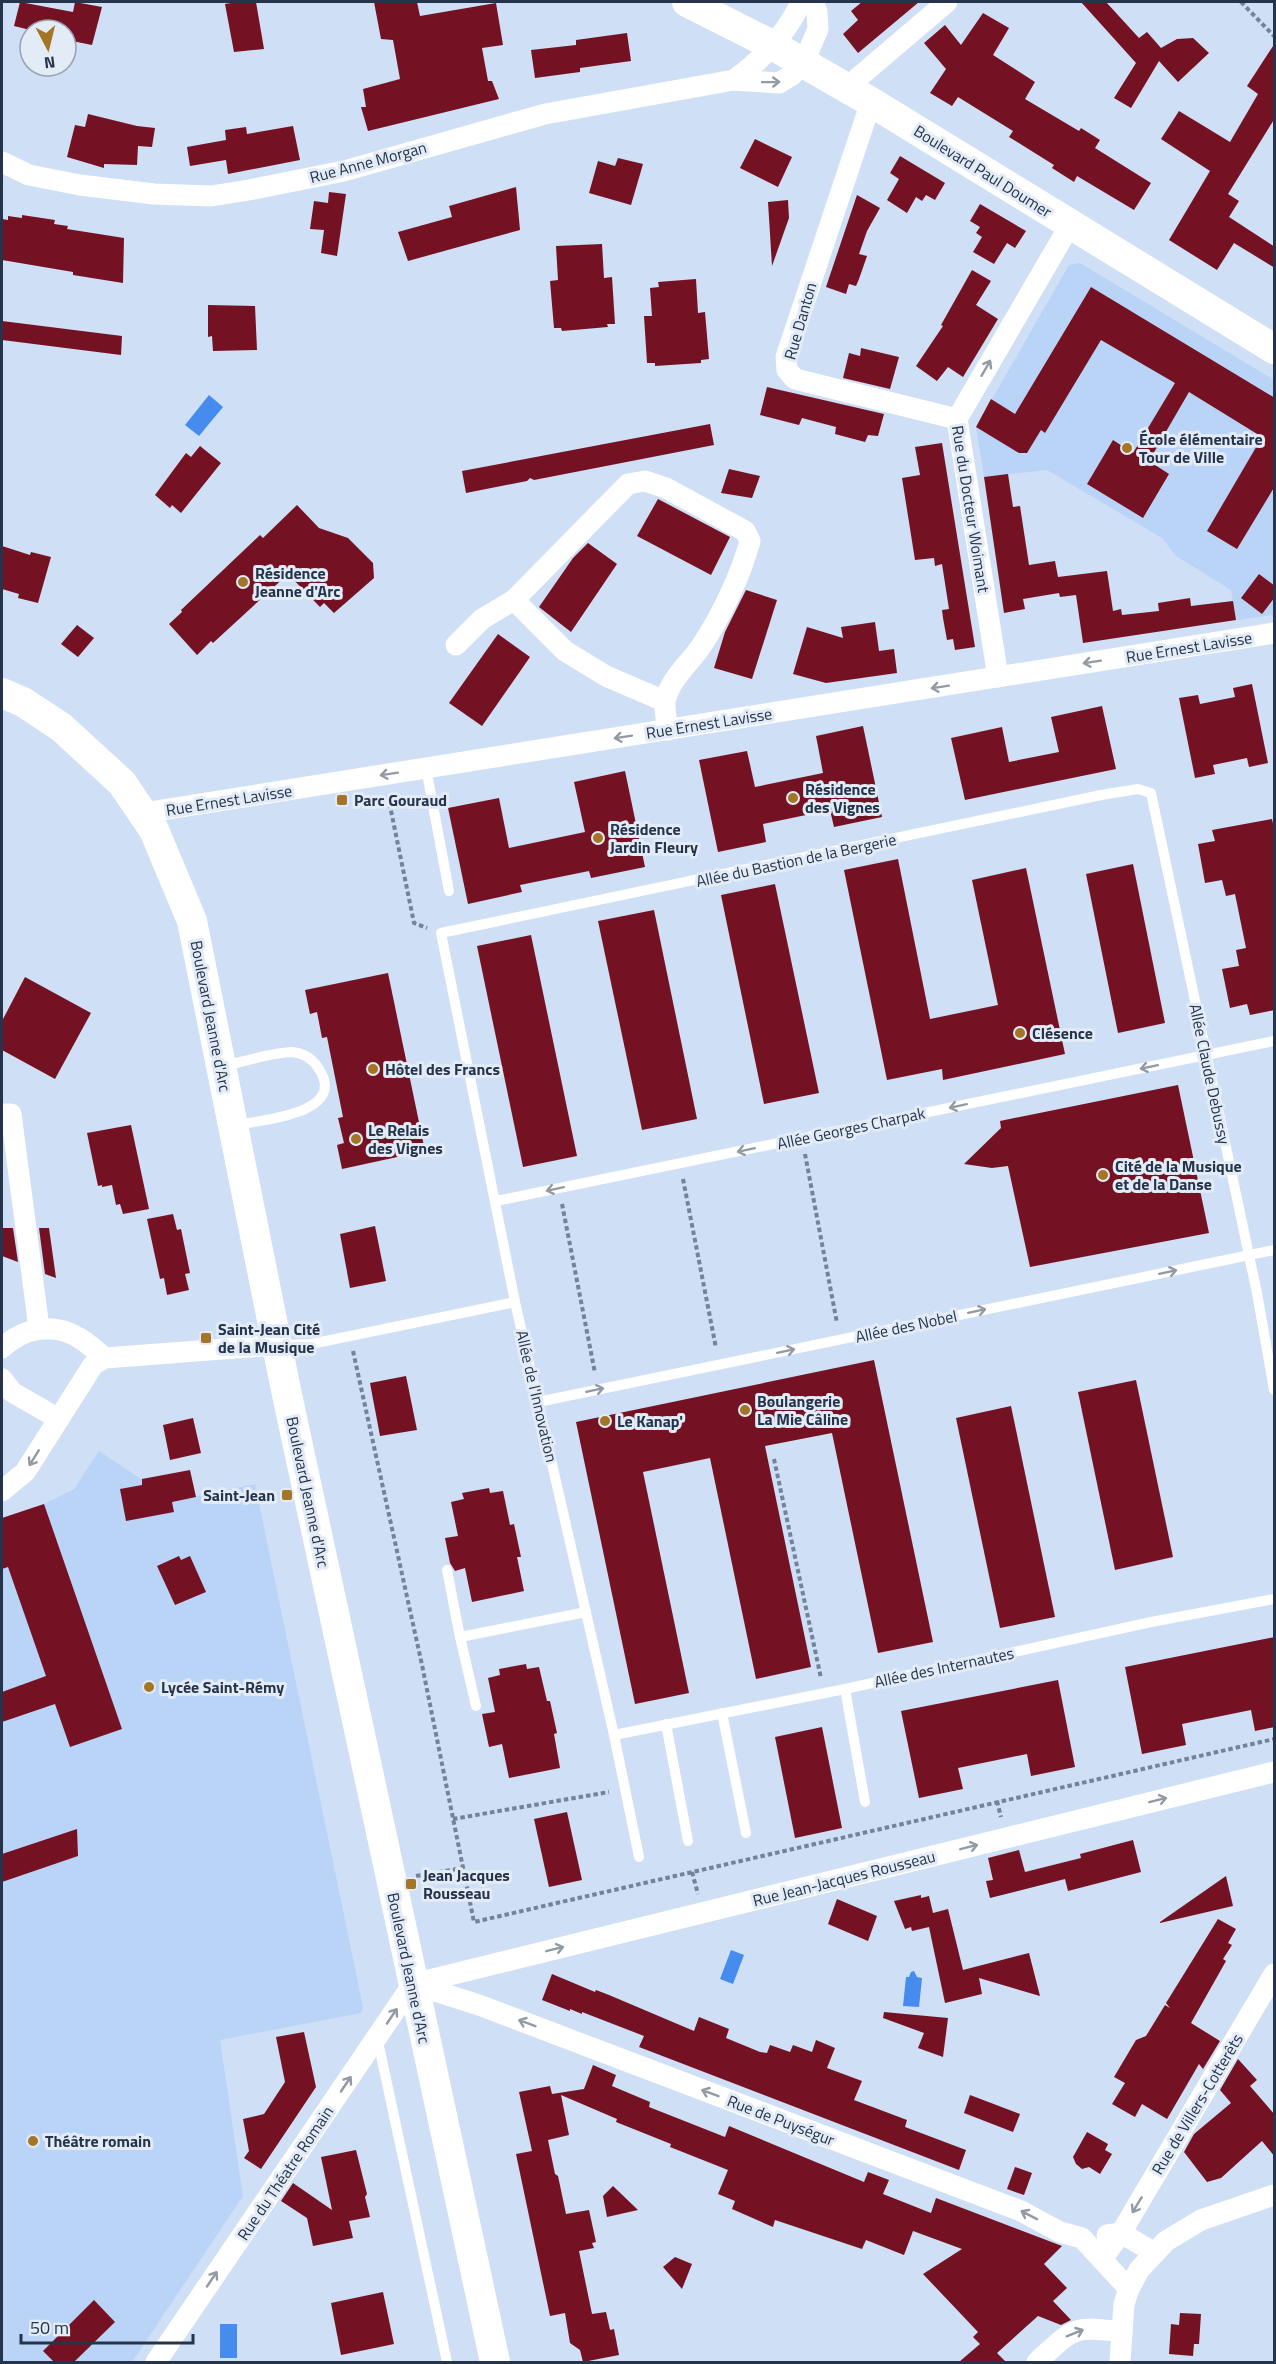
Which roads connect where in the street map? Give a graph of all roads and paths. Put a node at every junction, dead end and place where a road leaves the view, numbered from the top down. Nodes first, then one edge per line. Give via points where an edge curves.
1 (687, 2) edge
2 (801, 2) edge
3 (813, 2) edge
4 (946, 2) edge
5 (1241, 2) edge
6 (1275, 36) edge
7 (774, 46) junction
8 (803, 64) junction
9 (734, 80) junction
10 (859, 95) junction
11 (2, 162) edge
12 (1070, 225) junction
13 (1275, 349) edge
14 (957, 419) junction
15 (513, 600) junction
16 (1275, 633) edge
17 (456, 645) dead end
18 (998, 677) junction
19 (2, 693) edge
20 (664, 701) junction
21 (668, 730) junction
22 (426, 768) junction
23 (384, 775) junction
24 (1150, 793) joint
25 (142, 813) junction
26 (449, 891) dead end
27 (441, 933) junction
28 (1275, 1041) edge
29 (1206, 1056) junction
30 (221, 1066) junction
31 (2, 1114) edge
32 (233, 1126) junction
33 (802, 1138) junction
34 (680, 1164) junction
35 (559, 1188) junction
36 (496, 1201) junction
37 (1275, 1250) edge
38 (1248, 1255) junction
39 (515, 1302) junction
40 (39, 1328) junction
41 (840, 1340) junction
42 (277, 1345) junction
43 (2, 1348) edge
44 (105, 1358) junction
45 (719, 1364) junction
46 (2, 1379) edge
47 (598, 1389) junction
48 (1275, 1390) edge
49 (538, 1402) junction
50 (59, 1419) junction
51 (774, 1459) dead end
52 (2, 1491) edge
53 (447, 1570) dead end
54 (1275, 1599) edge
55 (586, 1612) junction
56 (460, 1637) junction
57 (845, 1689) junction
58 (825, 1693) junction
59 (476, 1706) dead end
60 (722, 1713) junction
61 (666, 1724) junction
62 (614, 1735) junction
63 (1275, 1772) edge
64 (625, 1789) junction
65 (865, 1802) dead end
66 (453, 1819) dead end
67 (746, 1833) dead end
68 (688, 1841) dead end
69 (639, 1857) dead end
70 (463, 1868) dead end
71 (391, 1880) junction
72 (479, 1967) junction
73 (1275, 1974) edge
74 (413, 1984) junction
75 (480, 2005) junction
76 (377, 2037) junction
77 (1275, 2195) edge
78 (1121, 2233) junction
79 (1082, 2238) junction
80 (1155, 2253) junction
81 (1102, 2259) junction
82 (1129, 2289) junction
83 (1122, 2332) junction
84 (156, 2362) edge
85 (447, 2362) edge
86 (495, 2362) edge
87 (1037, 2362) edge
88 (1120, 2362) edge

1 - 7 street, Boulevard Paul Doumer
2 - 7 street, Rue Anne Morgan
3 - 8 street via 818,29
4 - 10 street
5 - 6 path
7 - 8 street, Boulevard Paul Doumer
7 - 9 street, Rue Anne Morgan
9 -> 8 street, Rue Anne Morgan via 779,83
8 - 10 street, Boulevard Paul Doumer
9 - 11 street, Rue Anne Morgan via 545,114 344,171 211,195 154,194 80,185 29,175
10 - 12 street, Boulevard Paul Doumer
10 - 14 street, Rue Danton via 786,357 787,370 795,379
12 - 13 street, Boulevard Paul Doumer
14 -> 12 street, Rue du Docteur Woimant
14 - 18 street, Rue du Docteur Woimant
15 - 17 street via 482,619
15 - 20 street via 565,651 606,676
15 - 20 street via 628,484 645,481 666,488 745,531 750,541 747,553 717,621
16 -> 18 street, Rue Ernest Lavisse
18 -> 21 street, Rue Ernest Lavisse
19 - 25 street, Boulevard Jeanne d'Arc via 60,727 122,783
20 - 21 street
21 -> 22 street, Rue Ernest Lavisse
22 -> 23 street, Rue Ernest Lavisse
22 - 26 lane
23 - 25 street, Rue Ernest Lavisse
23 - 27 path via 414,923
24 - 27 lane, Allée du Bastion de la Bergerie via 1138,789 1101,795
24 - 29 lane, Allée Claude Debussy
25 - 30 street, Boulevard Jeanne d'Arc via 154,830 192,921
27 - 36 lane, Allée de l'Innovation
28 - 29 lane, Allée Georges Charpak
29 -> 33 lane, Allée Georges Charpak
29 - 38 lane, Allée Claude Debussy
30 - 32 street, Boulevard Jeanne d'Arc
30 - 32 lane via 291,1052 304,1054 321,1071 324,1084 322,1096 303,1112
31 - 40 street via 10,1114
32 - 42 street, Boulevard Jeanne d'Arc
33 -> 34 lane, Allée Georges Charpak
33 - 41 path
34 - 35 lane, Allée Georges Charpak
34 - 45 path
35 -> 36 lane, Allée Georges Charpak
35 - 47 path
36 - 39 lane, Allée de l'Innovation
37 - 38 lane, Allée des Nobel
41 -> 38 lane, Allée des Nobel
38 - 48 lane, Allée Claude Debussy
39 - 42 lane via 311,1344
39 - 49 lane, Allée de l'Innovation
40 - 43 street via 14,1337
40 - 44 street via 78,1337
45 -> 41 lane, Allée des Nobel
42 - 44 street
42 - 71 street, Boulevard Jeanne d'Arc
44 - 50 street via 93,1365
45 - 47 lane, Allée des Nobel
46 - 50 street via 12,1392
49 -> 47 lane, Allée des Nobel
49 - 55 lane, Allée de l'Innovation
50 -> 52 street via 25,1472
51 - 58 path
53 - 56 lane
54 - 57 lane, Allée des Internautes
55 - 56 lane
55 - 62 lane, Allée de l'Innovation
56 - 59 lane
57 - 58 lane, Allée des Internautes
57 - 65 lane
58 - 60 lane, Allée des Internautes
60 - 61 lane, Allée des Internautes
60 - 67 lane
61 - 62 lane, Allée des Internautes
61 - 68 lane
62 - 64 lane, Allée de l'Innovation
72 -> 63 street, Rue Jean-Jacques Rousseau
64 - 66 path
64 - 69 lane, Allée de l'Innovation
70 - 71 path
71 - 74 street, Boulevard Jeanne d'Arc
72 - 74 street, Rue Jean-Jacques Rousseau
72 - 75 street via 475,1989
73 -> 78 street, Rue de Villers-Cotterêts
74 - 75 street, Rue de Puységur
76 -> 74 street, Rue du Théatre Romain
74 - 86 street, Boulevard Jeanne d'Arc
79 -> 75 street, Rue de Puységur via 1060,2232 1021,2211
84 -> 76 street, Rue du Théatre Romain
76 - 85 lane
77 - 80 street via 1201,2220 1166,2241
78 - 79 street
78 - 80 street
78 - 81 street, Rue de Villers-Cotterêts
79 - 81 street, Rue de Puységur
80 - 82 street via 1139,2270
81 - 82 street, Rue de Puységur
82 - 83 street
87 -> 83 street via 1076,2330
83 - 88 street

